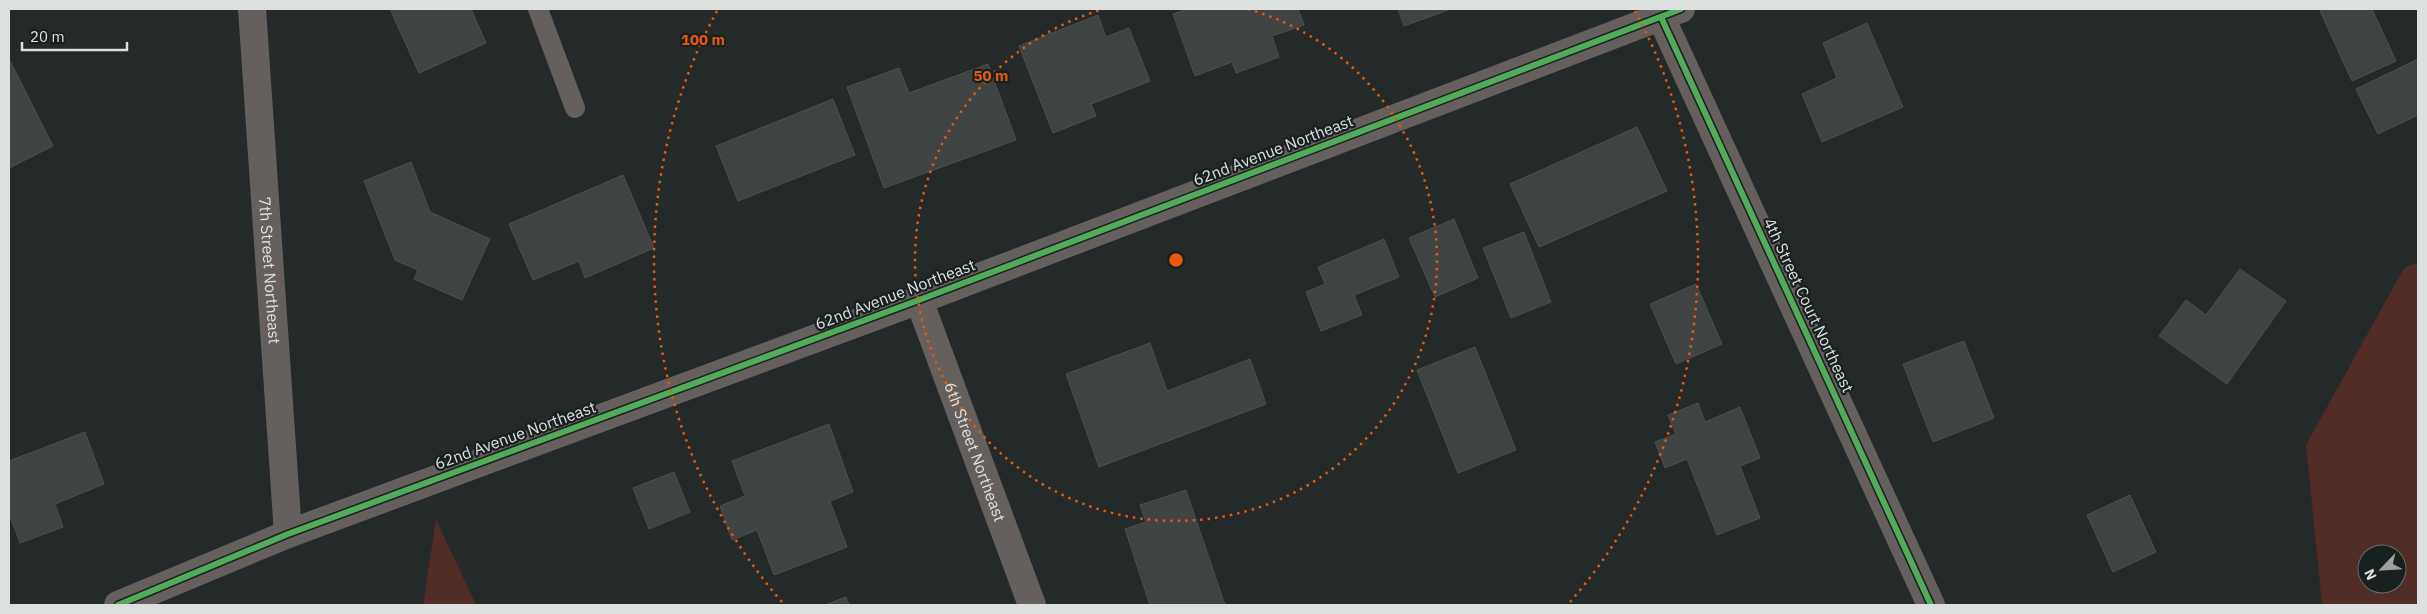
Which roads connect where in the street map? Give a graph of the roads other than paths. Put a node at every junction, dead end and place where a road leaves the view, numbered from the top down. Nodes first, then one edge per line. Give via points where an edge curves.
1 (252, 9) edge
2 (538, 9) edge
3 (1671, 13) edge
4 (575, 108) dead end
5 (919, 300) junction
6 (288, 534) junction
7 (118, 605) edge
8 (1032, 605) edge
9 (1931, 605) edge

1 - 6 street, 7th Street Northeast
2 - 4 lane
3 - 5 street, 62nd Avenue Northeast
3 - 9 street, 4th Street Court Northeast
5 - 6 street, 62nd Avenue Northeast
5 - 8 street, 6th Street Northeast
6 - 7 street, 62nd Avenue Northeast

